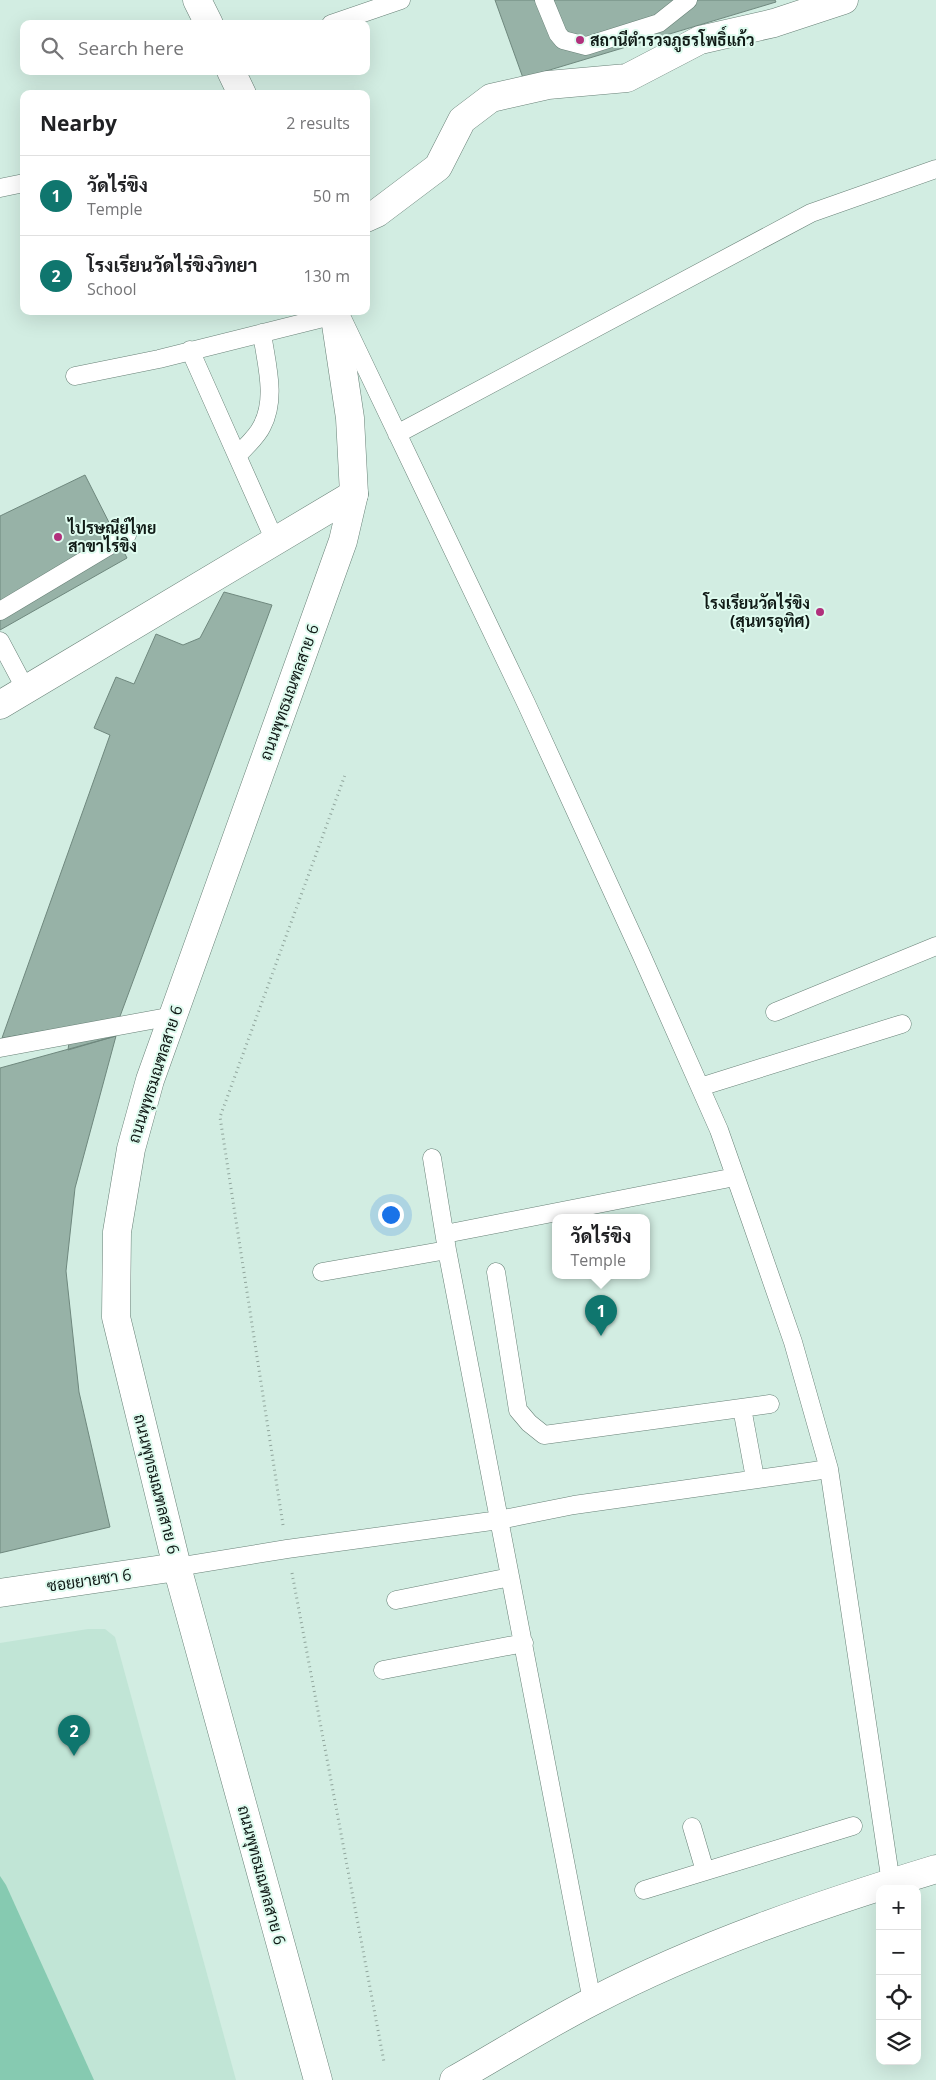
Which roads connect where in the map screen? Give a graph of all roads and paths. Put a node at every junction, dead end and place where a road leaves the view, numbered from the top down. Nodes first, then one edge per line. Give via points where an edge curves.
1 (197, 0) edge
2 (401, 0) edge
3 (544, 0) edge
4 (688, 0) edge
5 (844, 0) edge
6 (207, 20) edge
7 (343, 20) edge
8 (233, 75) edge
9 (240, 90) edge
10 (936, 169) edge
11 (20, 185) edge
12 (0, 188) edge
13 (370, 216) edge
14 (325, 315) edge
15 (336, 315) edge
16 (338, 315) edge
17 (262, 333) junction
18 (190, 350) junction
19 (75, 376) dead end
20 (397, 434) junction
21 (237, 456) junction
22 (354, 494) junction
23 (127, 535) dead end
24 (275, 541) junction
25 (0, 611) edge
26 (0, 641) edge
27 (26, 690) junction
28 (0, 705) edge
29 (345, 775) dead end
30 (936, 946) edge
31 (775, 1012) dead end
32 (173, 1016) junction
33 (902, 1024) dead end
34 (0, 1048) edge
35 (700, 1086) junction
36 (432, 1158) dead end
37 (735, 1177) junction
38 (570, 1214) edge
39 (552, 1218) edge
40 (446, 1242) junction
41 (322, 1272) dead end
42 (496, 1272) dead end
43 (770, 1404) dead end
44 (742, 1408) junction
45 (829, 1469) junction
46 (755, 1478) junction
47 (499, 1520) junction
48 (287, 1549) junction
49 (177, 1567) junction
50 (510, 1577) junction
51 (0, 1593) edge
52 (396, 1600) dead end
53 (524, 1643) junction
54 (383, 1670) dead end
55 (692, 1826) dead end
56 (853, 1826) dead end
57 (936, 1869) edge
58 (704, 1871) junction
59 (891, 1883) junction
60 (644, 1890) dead end
61 (592, 2001) junction
62 (384, 2062) dead end
63 (318, 2080) edge
64 (454, 2080) edge

1 - 6 main road
2 - 7 lane
3 - 4 lane via 563,40 586,46 659,23
5 - 13 main road via 774,23 700,40 627,78 548,85 491,98 462,120 438,167
8 - 9 main road
10 - 20 lane via 812,213
11 - 12 lane
14 - 17 lane
15 - 22 main road, ถนนพุทธมณฑลสาย 6 via 350,418
16 - 20 lane
17 - 18 lane
17 - 21 lane via 270,394 268,410 262,427
18 - 19 lane
18 - 21 lane
20 - 35 lane via 526,704
21 - 24 lane
22 - 24 main road
22 - 32 main road, ถนนพุทธมณฑลสาย 6 via 344,542
23 - 25 lane
24 - 27 main road
26 - 27 lane
27 - 28 main road
29 - 48 path via 220,1117
30 - 31 lane
32 - 34 lane
32 - 49 main road, ถนนพุทธมณฑลสาย 6 via 150,1080 131,1149 117,1232 116,1318
33 - 35 lane
35 - 37 lane
36 - 40 lane
37 - 38 lane
37 - 45 lane via 794,1342
39 - 40 lane
40 - 41 lane
40 - 47 lane
42 - 44 lane via 518,1410 544,1435
43 - 44 lane
44 - 46 lane
45 - 46 lane
45 - 59 lane
46 - 47 lane via 574,1505
47 - 48 lane
47 - 50 lane
48 - 49 lane
48 - 62 path
49 - 51 main road, ซอยยายชา 6
49 - 63 main road, ถนนพุทธมณฑลสาย 6
50 - 52 lane
50 - 53 lane
53 - 54 lane
53 - 61 lane
55 - 58 lane
56 - 58 lane
57 - 59 main road
58 - 60 lane
59 - 61 main road via 717,1945
61 - 64 main road

